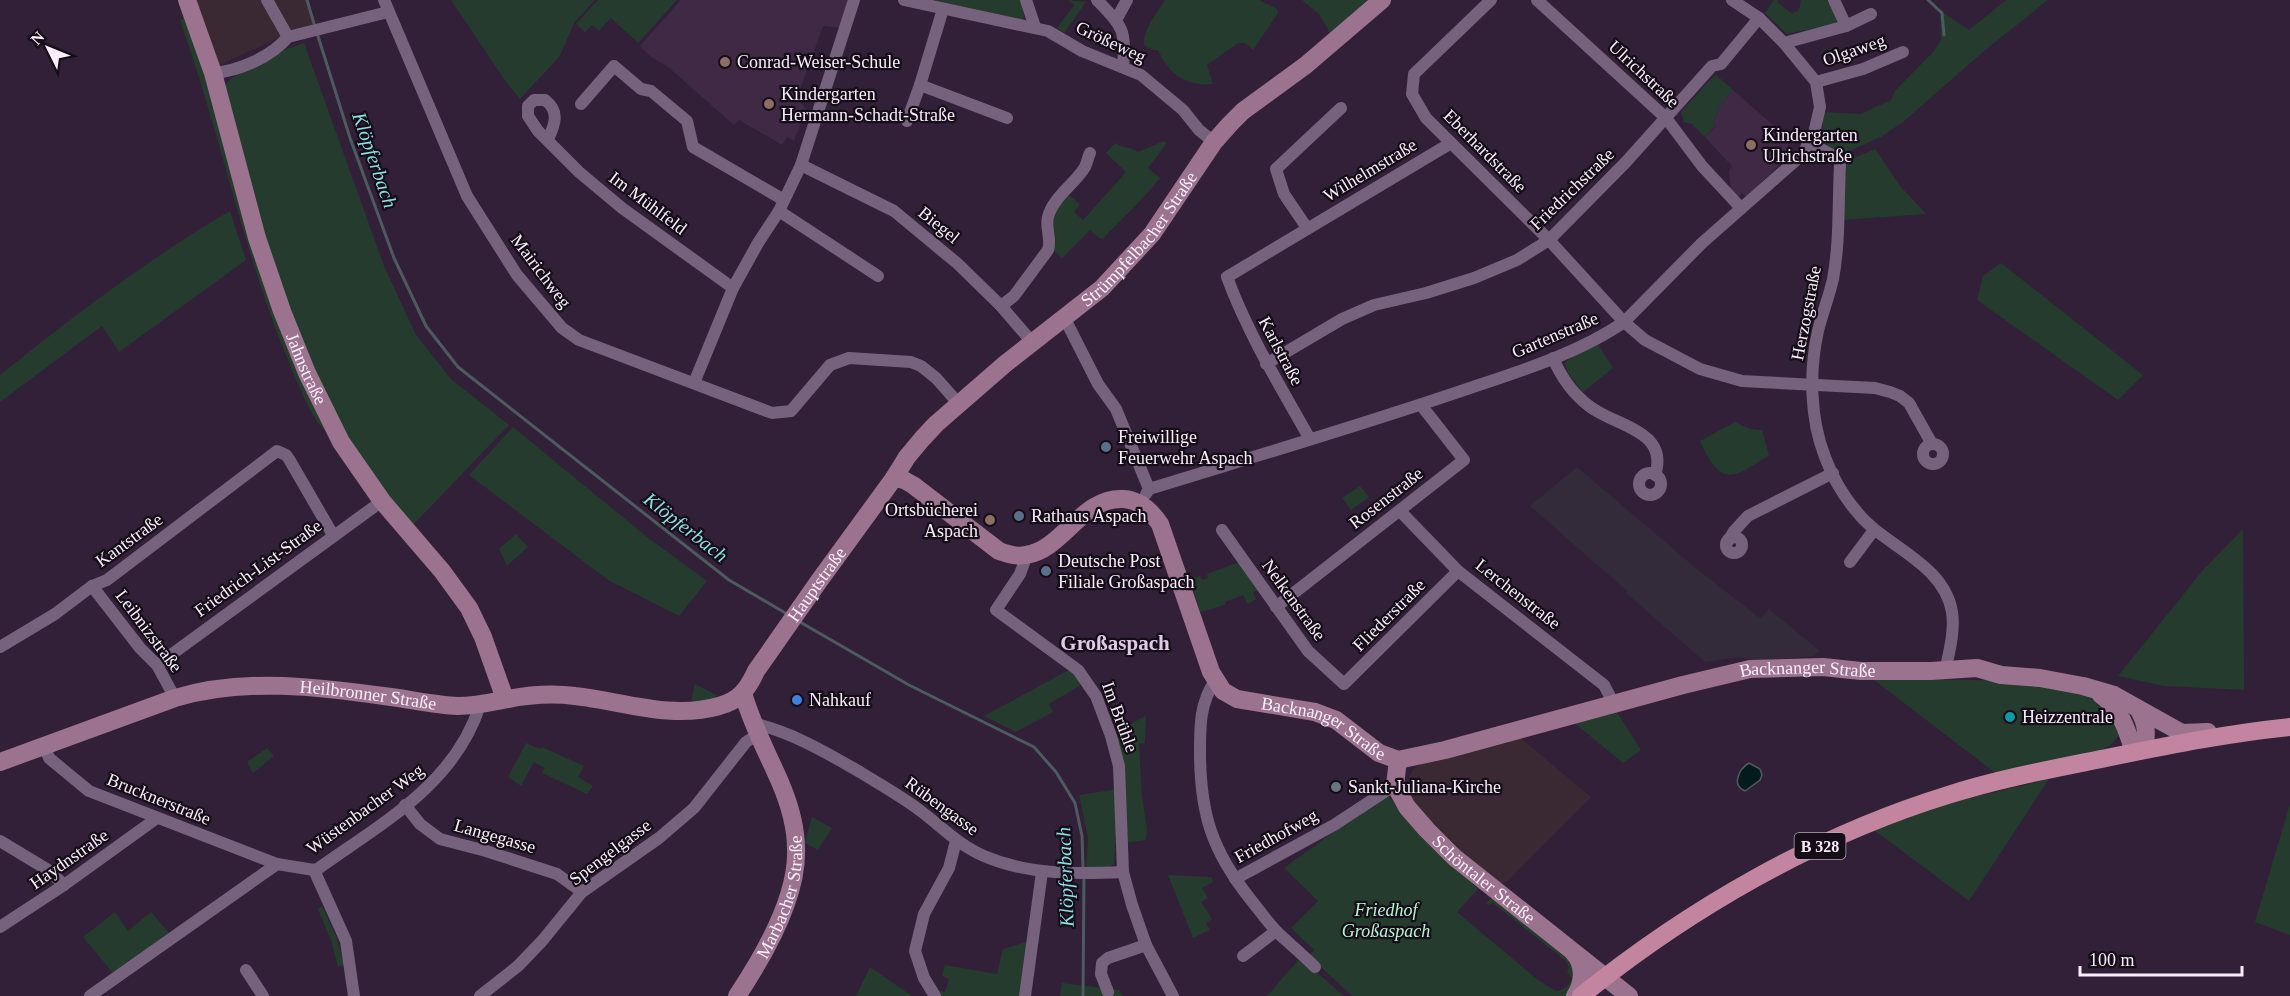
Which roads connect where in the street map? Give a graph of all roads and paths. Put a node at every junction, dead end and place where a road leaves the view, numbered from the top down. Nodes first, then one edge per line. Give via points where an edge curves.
1 (187, 0) edge
2 (267, 0) edge
3 (854, 0) edge
4 (904, 0) edge
5 (1026, 0) edge
6 (1097, 0) edge
7 (1127, 0) edge
8 (1382, 0) edge
9 (1491, 0) edge
10 (1537, 0) edge
11 (1732, 0) edge
12 (1833, 0) edge
13 (386, 6) edge
14 (943, 9) junction
15 (1871, 14) dead end
16 (1759, 18) junction
17 (1116, 20) junction
18 (1846, 26) junction
19 (1035, 27) junction
20 (288, 37) junction
21 (1784, 43) junction
22 (1903, 52) dead end
23 (1123, 67) junction
24 (213, 73) junction
25 (1816, 82) junction
26 (920, 85) junction
27 (580, 104) dead end
28 (1341, 108) dead end
29 (1007, 118) dead end
30 (1666, 118) junction
31 (908, 120) dead end
32 (548, 139) dead end
33 (1214, 142) junction
34 (1451, 143) junction
35 (1810, 143) junction
36 (1090, 153) dead end
37 (801, 165) junction
38 (782, 205) junction
39 (1742, 208) junction
40 (1307, 228) junction
41 (1549, 240) junction
42 (878, 276) dead end
43 (1227, 277) joint
44 (733, 288) junction
45 (1001, 306) junction
46 (1065, 319) junction
47 (1624, 322) junction
48 (1032, 342) junction
49 (1552, 358) junction
50 (1266, 364) junction
51 (694, 383) junction
52 (1813, 386) junction
53 (958, 404) junction
54 (1421, 405) junction
55 (1310, 439) junction
56 (1932, 444) dead end
57 (1833, 473) junction
58 (1655, 475) dead end
59 (894, 478) junction
60 (1144, 496) junction
61 (382, 501) junction
62 (1400, 512) junction
63 (1222, 530) dead end
64 (1874, 530) junction
65 (333, 535) junction
66 (1729, 540) dead end
67 (1027, 555) junction
68 (1850, 562) dead end
69 (1458, 571) junction
70 (92, 586) junction
71 (1276, 607) junction
72 (0, 647) edge
73 (157, 665) junction
74 (1945, 671) junction
75 (1215, 681) junction
76 (1344, 684) joint
77 (2092, 689) junction
78 (743, 693) junction
79 (175, 698) junction
80 (505, 699) junction
81 (1614, 704) junction
82 (480, 705) junction
83 (2139, 710) junction
84 (2284, 728) edge
85 (755, 729) junction
86 (2127, 729) junction
87 (44, 745) junction
88 (2139, 751) junction
89 (2098, 759) junction
90 (1398, 760) junction
91 (0, 762) edge
92 (1395, 785) junction
93 (405, 806) junction
94 (157, 818) junction
95 (0, 841) edge
96 (956, 841) junction
97 (276, 864) junction
98 (314, 870) junction
99 (1042, 872) junction
100 (1123, 872) junction
101 (1235, 879) junction
102 (64, 885) junction
103 (582, 892) junction
104 (0, 927) edge
105 (1276, 931) junction
106 (1146, 945) junction
107 (1572, 951) junction
108 (1243, 956) dead end
109 (1315, 967) dead end
110 (246, 970) dead end
111 (1606, 977) junction
112 (1108, 992) dead end
113 (90, 996) edge
114 (263, 996) edge
115 (354, 996) edge
116 (480, 996) edge
117 (737, 996) edge
118 (935, 996) edge
119 (1025, 996) edge
120 (1173, 996) edge
121 (1575, 996) edge
122 (1581, 996) edge
123 (1629, 996) edge

1 - 24 street, Jahnstraße
2 - 20 street
3 - 37 street
4 - 14 street, Größeweg
5 - 19 street
6 - 17 street
7 - 17 street
8 - 33 street, Strümpfelbacher Straße via 1306,65 1243,111
9 - 34 street, Eberhardstraße via 1414,74 1412,94 1426,118
10 - 30 street, Ulrichstraße
11 - 16 street
12 - 18 street
13 - 20 street, Mairichweg
13 - 51 street, Mairichweg via 466,196 517,275 562,328 579,340
14 - 19 street, Größeweg
14 - 26 street
15 - 18 street
16 - 21 street
16 - 30 street, Friedrichstraße via 1721,64 1712,66
17 - 23 street via 1125,39
18 - 21 street
19 - 23 street, Größeweg
20 - 24 street, Mairichweg via 254,61
21 - 25 street
22 - 25 street, Olgaweg via 1863,69
23 - 33 street, Größeweg via 1156,87
24 - 61 street, Jahnstraße via 257,238 282,311 340,442
25 - 35 street, Gartenstraße via 1821,99
26 - 29 street
26 - 31 street
27 - 38 street via 614,66 687,121 693,147
28 - 40 street via 1276,169 1284,194
30 - 39 street, Ulrichstraße via 1702,166
30 - 41 street, Friedrichstraße
32 - 44 street, Im Mühlfeld via 622,208
33 - 46 street, Strümpfelbacher Straße via 1152,234 1102,288
34 - 40 street, Wilhelmstraße
34 - 41 street, Eberhardstraße
35 - 39 street, Gartenstraße via 1802,155
35 - 52 street, Herzogstraße via 1834,155 1840,165 1834,267 1818,331
36 - 45 street via 1085,167 1048,216 1048,250 1014,296
37 - 38 street
37 - 45 street, Biegel via 894,211
38 - 42 street
38 - 44 street
39 - 47 street, Gartenstraße
40 - 43 street, Wilhelmstraße
41 - 47 street, Eberhardstraße
41 - 50 street, Friedrichstraße via 1517,260 1474,278 1364,309
43 - 50 street, Karlstraße
44 - 51 street
45 - 48 street, Biegel
46 - 48 street, Strümpfelbacher Straße
46 - 60 street via 1116,410
47 - 49 street, Gartenstraße
47 - 52 street, Eberhardstraße via 1645,340 1700,369 1742,381
48 - 53 street, Strümpfelbacher Straße
49 - 54 street, Gartenstraße
49 - 58 street via 1560,374 1588,406 1651,440 1658,455
50 - 55 street, Karlstraße
51 - 53 street, Mairichweg via 772,413 791,411 830,366 849,358 911,362 936,378
52 - 56 street, Eberhardstraße via 1875,388 1900,396 1916,414
52 - 57 street, Herzogstraße via 1816,429
53 - 59 street, Strümpfelbacher Straße via 922,439
54 - 55 street, Gartenstraße
54 - 62 street, Rosenstraße via 1464,460
55 - 60 street, Gartenstraße
57 - 64 street, Herzogstraße via 1857,513
57 - 66 street via 1748,516
59 - 67 street via 913,485 999,551
59 - 78 street, Hauptstraße
60 - 67 street via 1114,498 1087,511 1052,541
60 - 75 street via 1160,524
61 - 65 street, Friedrich-List-Straße
61 - 80 street, Jahnstraße via 469,608
62 - 69 street, Lerchenstraße
62 - 71 street, Rosenstraße
63 - 71 street, Nelkenstraße
64 - 68 street
64 - 74 street, Herzogstraße via 1930,572 1946,595 1953,621
65 - 70 street, Kantstraße via 286,455 274,453 115,574
65 - 73 street, Friedrich-List-Straße
67 - 100 street, Im Brühle via 1020,574 996,610 1078,670 1096,696 1119,766
69 - 76 street, Fliederstraße
69 - 81 street, Lerchenstraße via 1604,685
70 - 72 street, Kantstraße
70 - 73 street, Leibnizstraße
71 - 76 street, Nelkenstraße via 1308,651
73 - 79 street, Leibnizstraße
74 - 77 street, Backnanger Straße via 1969,667
74 - 81 street, Backnanger Straße via 1750,669
75 - 90 street, Backnanger Straße via 1237,699 1315,712 1336,720 1379,753
75 - 101 street via 1202,703 1200,785 1208,826
77 - 83 street, Backnanger Straße via 2114,694
77 - 86 street via 2114,706
78 - 80 street, Heilbronner Straße via 732,702 677,712 574,695
78 - 85 street, Marbacher Straße
79 - 82 street, Heilbronner Straße via 202,690 291,686 458,706
79 - 87 street, Heilbronner Straße
80 - 82 street, Heilbronner Straße
81 - 90 street, Backnanger Straße
82 - 93 street, Wüstenbacher Weg via 473,726 450,763 436,781
83 - 84 street, Backnanger Straße via 2189,734 2264,725
83 - 88 street via 2147,730
84 - 88 main road, B 328
85 - 96 street, Rübengasse via 785,731 830,754 905,800
85 - 103 street, Spengelgasse via 694,808
85 - 117 street, Marbacher Straße via 787,802 794,825 796,863 778,922
86 - 88 street
86 - 89 street via 2122,742
87 - 91 street, Heilbronner Straße
87 - 94 street, Brucknerstraße via 48,758 89,791
88 - 89 main road, B 328
89 - 111 main road, B 328 via 1948,795 1842,836 1737,888
90 - 92 street
92 - 101 street, Friedhofweg via 1334,825
92 - 107 street, Schöntaler Straße via 1407,807 1454,856
93 - 98 street, Wüstenbacher Weg
93 - 103 street, Langegasse via 440,839 557,874
94 - 97 street, Brucknerstraße
94 - 102 street, Haydnstraße
95 - 102 street via 48,870
96 - 99 street, Rübengasse via 985,857
96 - 118 street via 949,868 924,914 915,951
97 - 98 street, Wüstenbacher Weg
97 - 113 street
98 - 115 street via 346,941
99 - 100 street, Rübengasse
99 - 119 street
100 - 106 street
101 - 105 street
102 - 104 street, Haydnstraße
103 - 116 street, Spengelgasse via 518,966
105 - 108 street
105 - 109 street
106 - 112 street via 1102,963 1101,974
106 - 120 street
107 - 111 street, Schöntaler Straße
107 - 121 street via 1580,962 1582,978
110 - 114 street
111 - 122 main road, B 328
111 - 123 street, Schöntaler Straße

